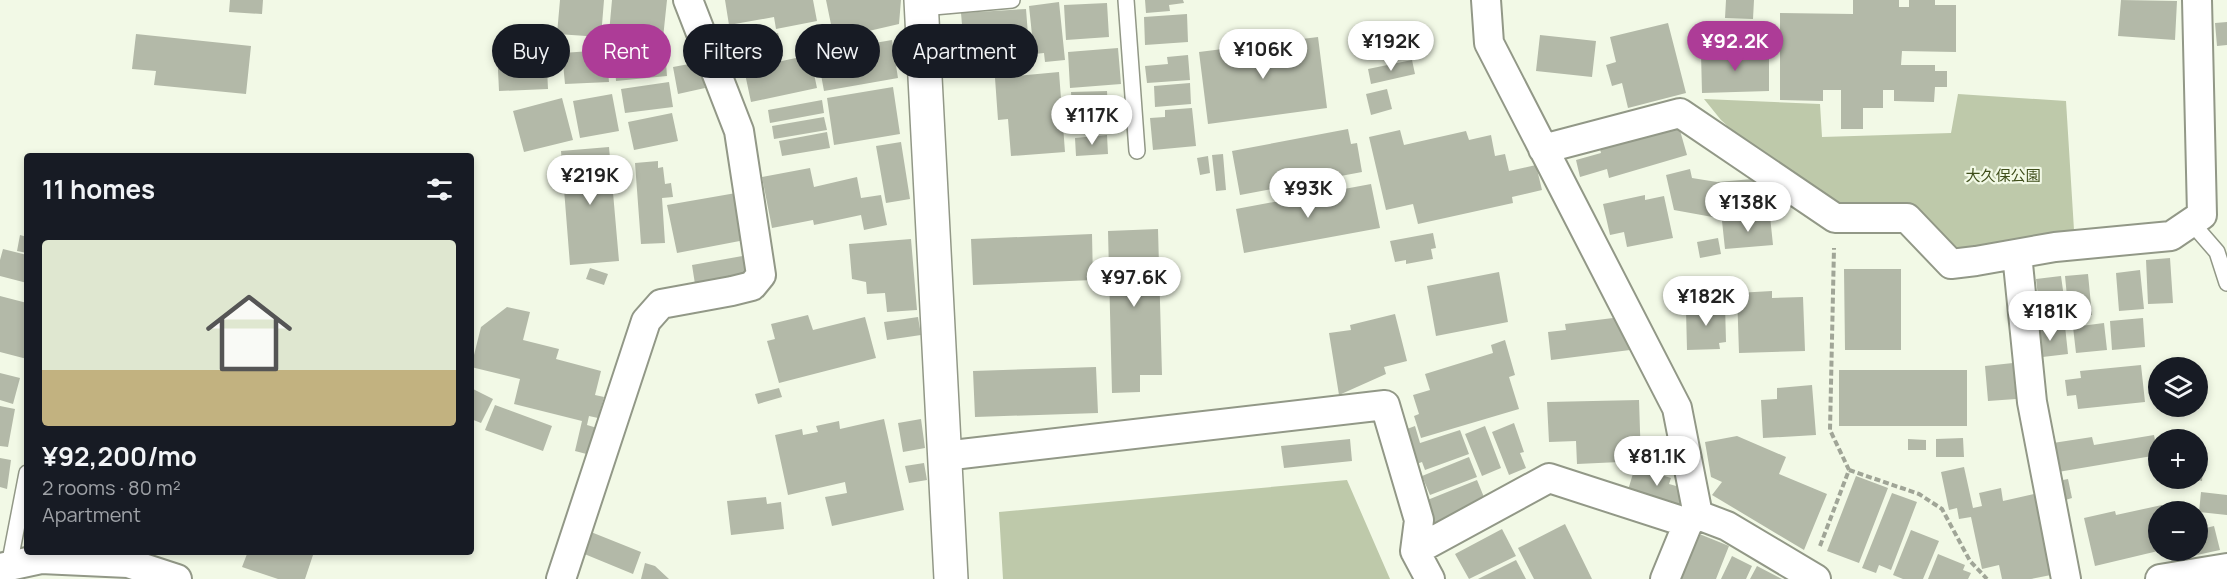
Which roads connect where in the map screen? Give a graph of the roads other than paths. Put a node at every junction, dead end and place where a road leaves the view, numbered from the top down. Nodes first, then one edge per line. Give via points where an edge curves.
1 (688, 0) edge
2 (1012, 0) edge
3 (1126, 0) edge
4 (1486, 0) edge
5 (2197, 0) edge
6 (922, 4) edge
7 (1544, 148) junction
8 (1137, 151) dead end
9 (2191, 222) junction
10 (2017, 254) junction
11 (2227, 283) edge
12 (944, 456) junction
13 (24, 486) edge
14 (1693, 519) junction
15 (1415, 551) junction
16 (70, 556) edge
17 (2227, 568) edge
18 (3, 573) edge
19 (1812, 577) edge
20 (177, 579) edge
21 (561, 579) edge
22 (951, 579) edge
23 (1430, 579) edge
24 (1665, 579) edge
25 (2066, 579) edge
26 (2160, 579) edge

1 - 21 street via 739,131 761,275 752,286 661,304 646,321
2 - 6 lane
3 - 8 lane
4 - 7 street via 1489,43
5 - 9 street via 2202,215
6 - 12 street
7 - 10 street via 1680,113 1835,218 1907,218 1951,264
7 - 14 street via 1677,408
9 - 10 street via 2171,236
9 - 11 lane via 2217,252
10 - 25 street via 2032,402
12 - 15 street via 1385,405 1419,520
12 - 22 street
13 - 18 lane
14 - 15 street via 1549,478
14 - 19 street via 1727,526
14 - 24 street
15 - 23 street
16 - 18 street via 41,560
16 - 20 street via 128,563
17 - 26 street

